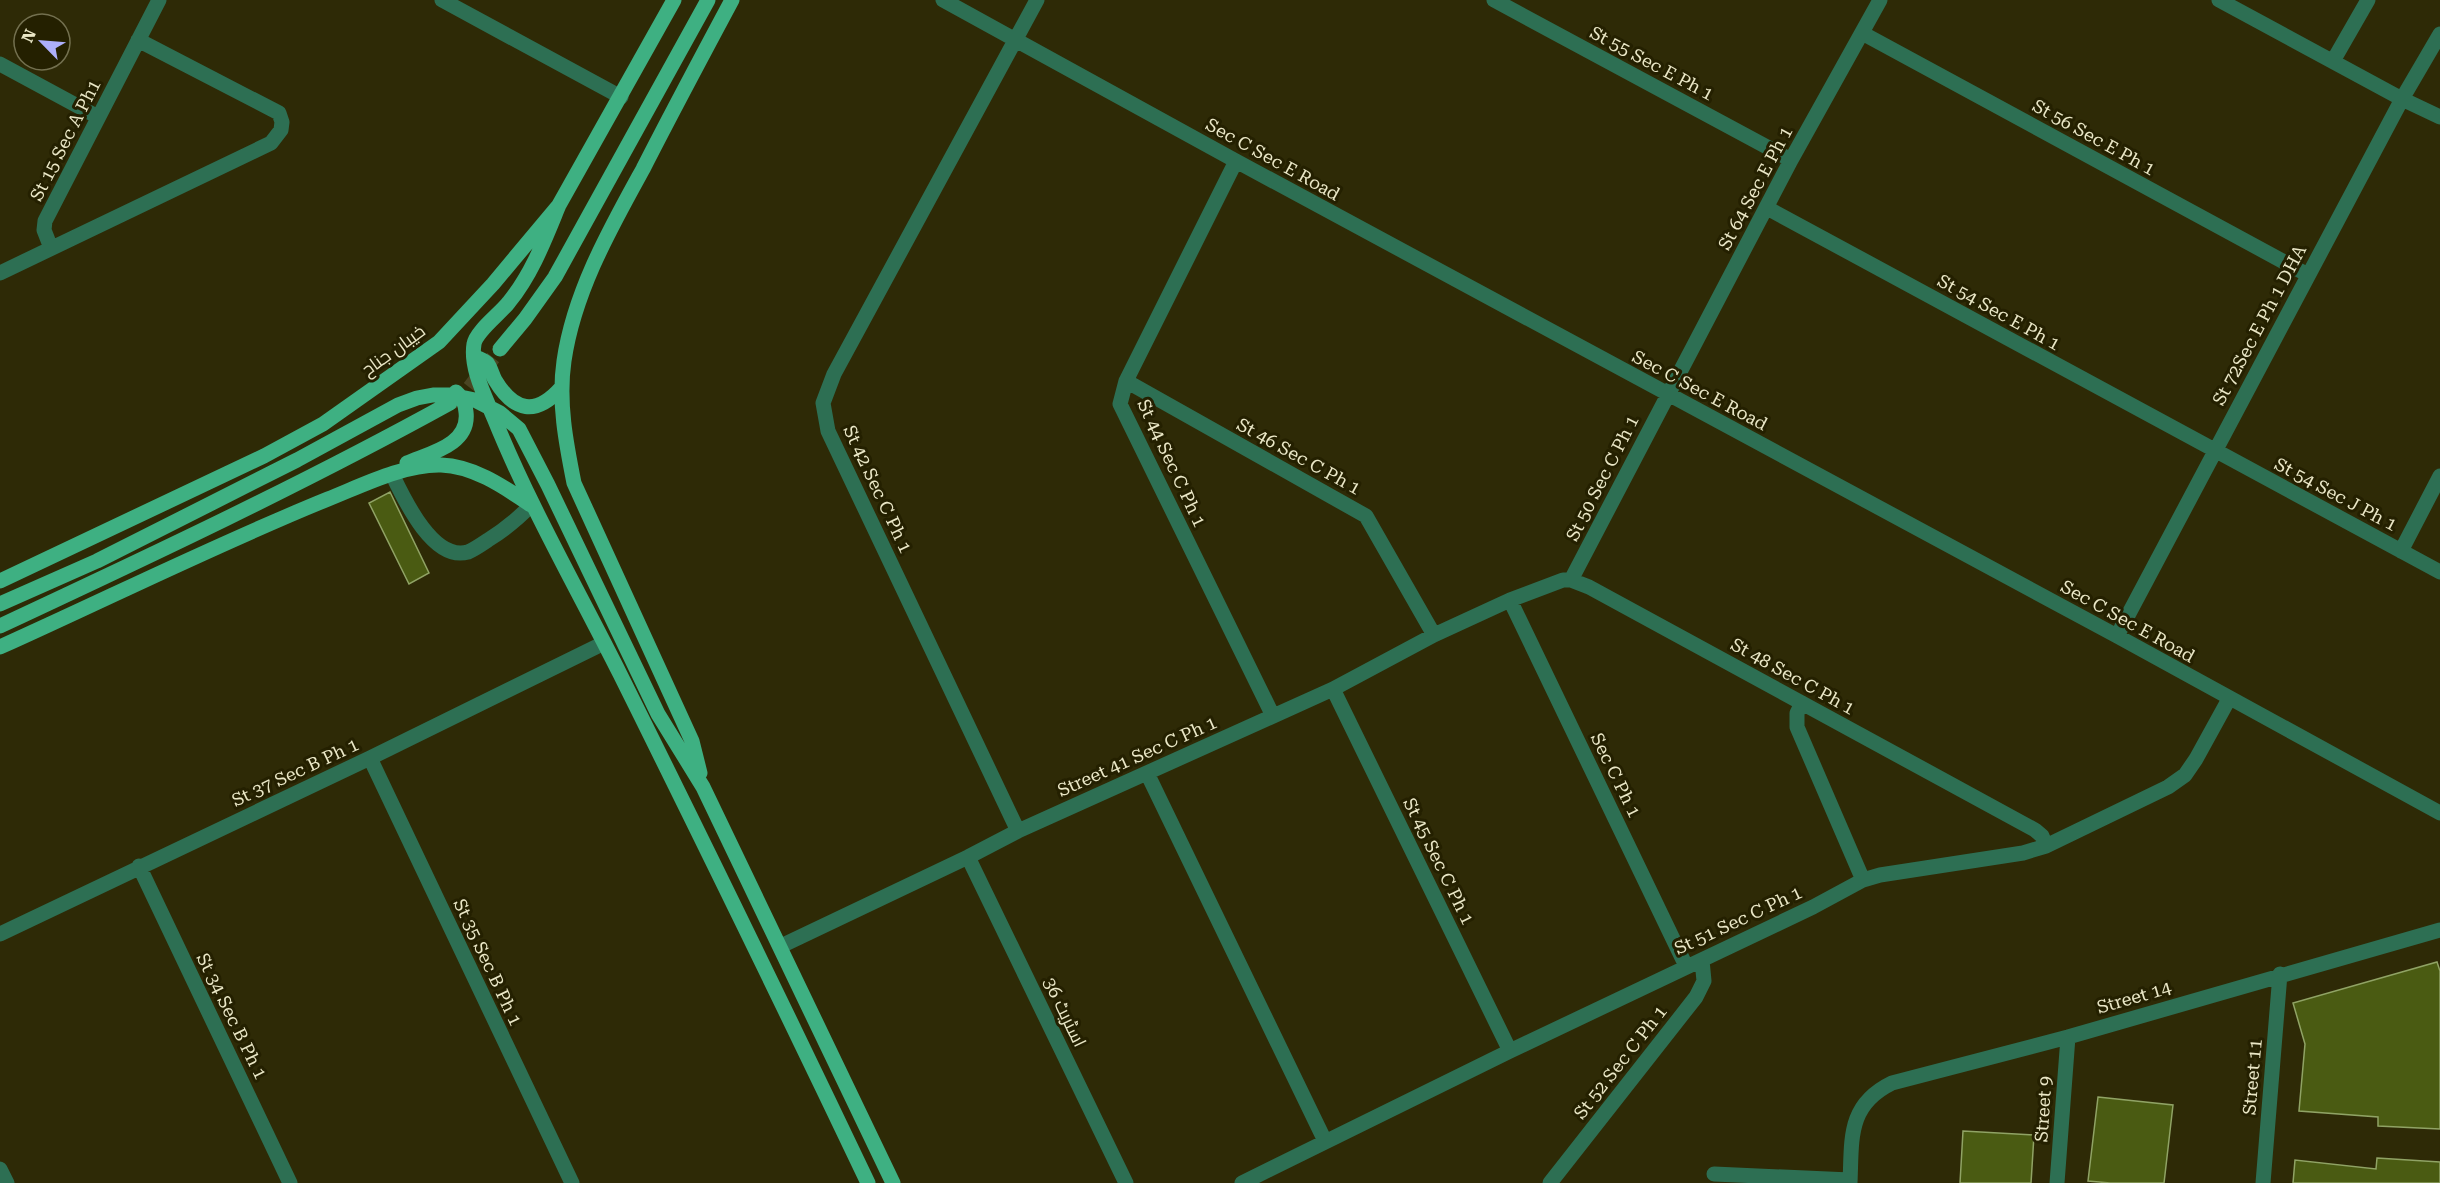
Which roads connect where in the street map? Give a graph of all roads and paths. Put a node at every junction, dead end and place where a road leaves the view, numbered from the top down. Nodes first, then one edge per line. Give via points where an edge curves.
1 (159, 0) edge
2 (442, 0) edge
3 (674, 0) edge
4 (708, 0) edge
5 (732, 0) edge
6 (943, 0) edge
7 (1037, 0) edge
8 (1494, 0) edge
9 (1880, 0) edge
10 (2219, 0) edge
11 (2368, 0) edge
12 (1862, 33) junction
13 (2440, 34) edge
14 (1015, 39) junction
15 (138, 40) junction
16 (2332, 61) junction
17 (0, 64) edge
18 (621, 97) junction
19 (2402, 99) junction
20 (99, 117) junction
21 (2440, 117) edge
22 (1791, 160) junction
23 (1236, 161) junction
24 (559, 205) junction
25 (1767, 208) junction
26 (51, 248) junction
27 (0, 273) edge
28 (2308, 275) junction
29 (500, 349) tunnel mouth
30 (475, 357) junction
31 (1126, 381) junction
32 (561, 388) junction
33 (1667, 395) junction
34 (450, 403) tunnel mouth
35 (322, 424) junction
36 (2213, 451) junction
37 (392, 474) junction
38 (2440, 476) edge
39 (531, 505) junction
40 (2401, 551) junction
41 (2440, 572) edge
42 (1571, 580) junction
43 (0, 581) edge
44 (1510, 600) junction
45 (0, 604) edge
46 (0, 626) edge
47 (1434, 635) junction
48 (2117, 636) junction
49 (604, 643) junction
50 (0, 647) edge
51 (1333, 689) junction
52 (2229, 699) junction
53 (1802, 703) junction
54 (1273, 716) junction
55 (370, 758) junction
56 (1147, 773) junction
57 (703, 787) junction
58 (2440, 813) edge
59 (1018, 831) junction
60 (2046, 846) junction
61 (968, 857) junction
62 (139, 866) junction
63 (1863, 880) junction
64 (2440, 930) edge
65 (0, 934) edge
66 (781, 946) junction
67 (1702, 960) junction
68 (1686, 966) junction
69 (2280, 975) junction
70 (2068, 1037) junction
71 (1510, 1051) junction
72 (1325, 1142) junction
73 (0, 1169) edge
74 (1714, 1174) dead end
75 (1850, 1181) edge
76 (7, 1183) edge
77 (290, 1183) edge
78 (572, 1183) edge
79 (868, 1183) edge
80 (893, 1183) edge
81 (1126, 1183) edge
82 (1242, 1183) edge
83 (1550, 1183) edge
84 (2057, 1183) edge
85 (2264, 1183) edge

1 - 15 street, St 15 Sec A Ph1
2 - 18 street
3 - 18 main road, خیبان جناح
4 - 29 main road via 555,277
5 - 32 main road via 588,278 572,321
6 - 14 street, Sec C Sec E Road
7 - 14 street, St 42 Sec C Ph 1
8 - 22 street, St 55 Sec E Ph 1
9 - 12 street, St 64 Sec E Ph 1
10 - 16 street
11 - 16 street
12 - 22 street, St 64 Sec E Ph 1
12 - 28 street, St 56 Sec E Ph 1
13 - 19 street, St 72Sec E Ph 1 DHA
14 - 23 street, Sec C Sec E Road
14 - 59 street, St 42 Sec C Ph 1 via 834,374 823,403 828,431
15 - 20 street, St 15 Sec A Ph1
15 - 26 street via 279,113 281,130 271,143
16 - 19 street
17 - 20 street
18 - 24 main road, خیبان جناح
19 - 21 street
19 - 28 street, St 72Sec E Ph 1 DHA
20 - 26 street, St 15 Sec A Ph1 via 45,221
22 - 25 street, St 64 Sec E Ph 1
23 - 31 street, St 44 Sec C Ph 1
23 - 33 street, Sec C Sec E Road
24 - 30 main road via 522,284 476,339
24 - 35 main road, خیبان جناح via 439,342
25 - 33 street, St 64 Sec E Ph 1
25 - 36 street, St 54 Sec E Ph 1
26 - 27 street
28 - 36 street, St 72Sec E Ph 1 DHA
30 - 32 main road via 486,362 504,393 525,407 541,406
30 - 39 main road via 480,384
31 - 47 street, St 46 Sec C Ph 1 via 1366,516
31 - 54 street, St 44 Sec C Ph 1 via 1120,404
32 - 57 main road via 574,483 692,741
33 - 42 street, St 50 Sec C Ph 1
33 - 48 street, Sec C Sec E Road
34 - 46 main road via 354,455
35 - 37 main road via 358,415 413,390 441,388 460,395 466,417 454,441
35 - 43 main road, خیبان جناح via 264,456
36 - 40 street, St 54 Sec J Ph 1
36 - 48 street, St 72Sec E Ph 1 DHA
37 - 39 main road via 432,465 458,467 502,486
37 - 39 street via 430,538 450,551 469,551 510,525
37 - 50 main road via 295,512
38 - 40 street
39 - 49 main road
40 - 41 street, St 54 Sec J Ph 1
42 - 44 street
42 - 53 street, St 48 Sec C Ph 1
44 - 47 street, Street 41 Sec C Ph 1
44 - 68 street, Sec C Ph 1
45 - 57 main road via 97,561 398,405 433,395 475,400 519,429 658,714
47 - 51 street, Street 41 Sec C Ph 1
48 - 52 street, Sec C Sec E Road
49 - 55 street, St 37 Sec B Ph 1
49 - 79 main road
51 - 54 street, Street 41 Sec C Ph 1
51 - 71 street, St 45 Sec C Ph 1
52 - 58 street, Sec C Sec E Road
52 - 60 street, St 51 Sec C Ph 1 via 2185,775
53 - 60 street, St 48 Sec C Ph 1 via 2035,830
53 - 63 street via 1797,727
54 - 56 street, Street 41 Sec C Ph 1
55 - 62 street, St 37 Sec B Ph 1
55 - 78 street, St 35 Sec B Ph 1
56 - 59 street, Street 41 Sec C Ph 1
56 - 72 street
57 - 66 main road
59 - 61 street, Street 41 Sec C Ph 1
60 - 63 street, St 51 Sec C Ph 1
61 - 66 street, Street 41 Sec C Ph 1
61 - 81 street, اسٹریٹ 36
62 - 65 street, St 37 Sec B Ph 1
62 - 77 street, St 34 Sec B Ph 1
63 - 67 street, St 51 Sec C Ph 1
64 - 69 street, Street 14
66 - 80 main road
67 - 68 street, St 51 Sec C Ph 1
67 - 83 street, St 52 Sec C Ph 1 via 1704,981 1696,997
68 - 71 street, St 51 Sec C Ph 1
69 - 70 street, Street 14
69 - 85 street, Street 11
70 - 75 street, Street 14 via 1892,1083 1876,1091 1863,1103 1854,1122
70 - 84 street, Street 9
71 - 72 street, St 51 Sec C Ph 1
72 - 82 street, St 51 Sec C Ph 1
73 - 76 street
74 - 75 street

